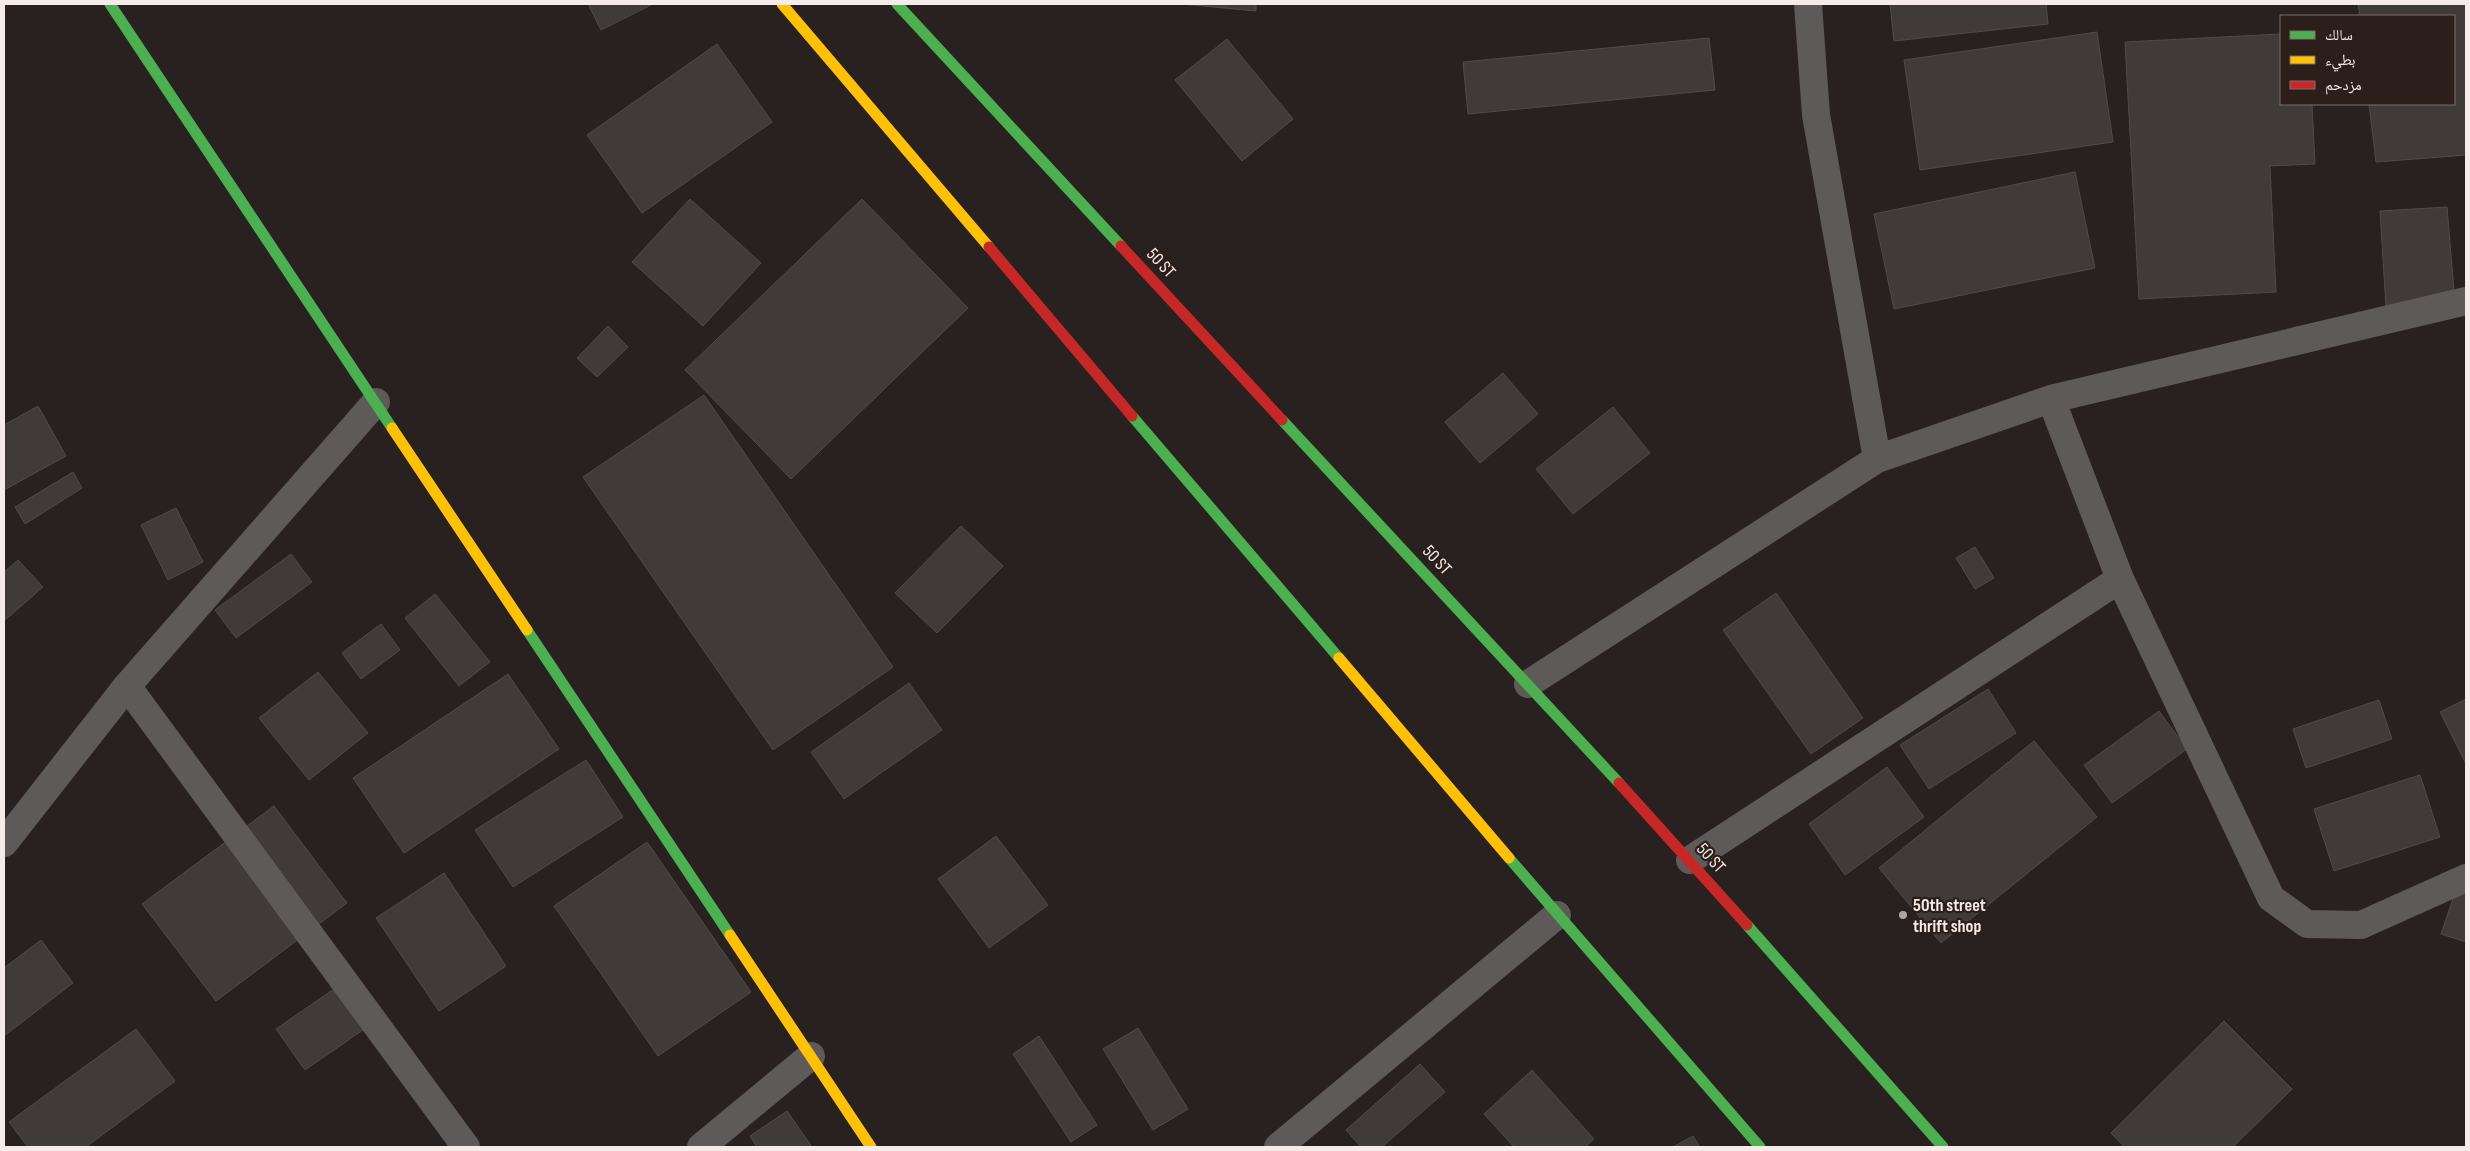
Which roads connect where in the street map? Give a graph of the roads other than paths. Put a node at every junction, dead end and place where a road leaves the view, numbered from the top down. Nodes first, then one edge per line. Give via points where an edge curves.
1 (110, 4) edge
2 (782, 4) edge
3 (896, 4) edge
4 (1808, 4) edge
5 (2466, 302) edge
6 (2051, 399) junction
7 (376, 402) junction
8 (1877, 459) junction
9 (2120, 579) junction
10 (1528, 684) junction
11 (126, 686) junction
12 (4, 843) edge
13 (1690, 860) junction
14 (2466, 878) edge
15 (1557, 915) junction
16 (811, 1056) junction
17 (466, 1147) edge
18 (701, 1147) edge
19 (871, 1147) edge
20 (1278, 1147) edge
21 (1760, 1147) edge
22 (1943, 1147) edge

1 - 7 main road
2 - 15 main road
3 - 10 main road, 50 ST
4 - 8 street via 1816,115
5 - 6 street
6 - 8 street
6 - 9 street
7 - 11 street
7 - 16 main road
8 - 10 street
9 - 13 street
9 - 14 street via 2271,898 2307,924 2361,926
10 - 13 main road, 50 ST
11 - 12 street
11 - 17 street
13 - 22 main road, 50 ST
15 - 20 street
15 - 21 main road
16 - 18 street
16 - 19 main road

